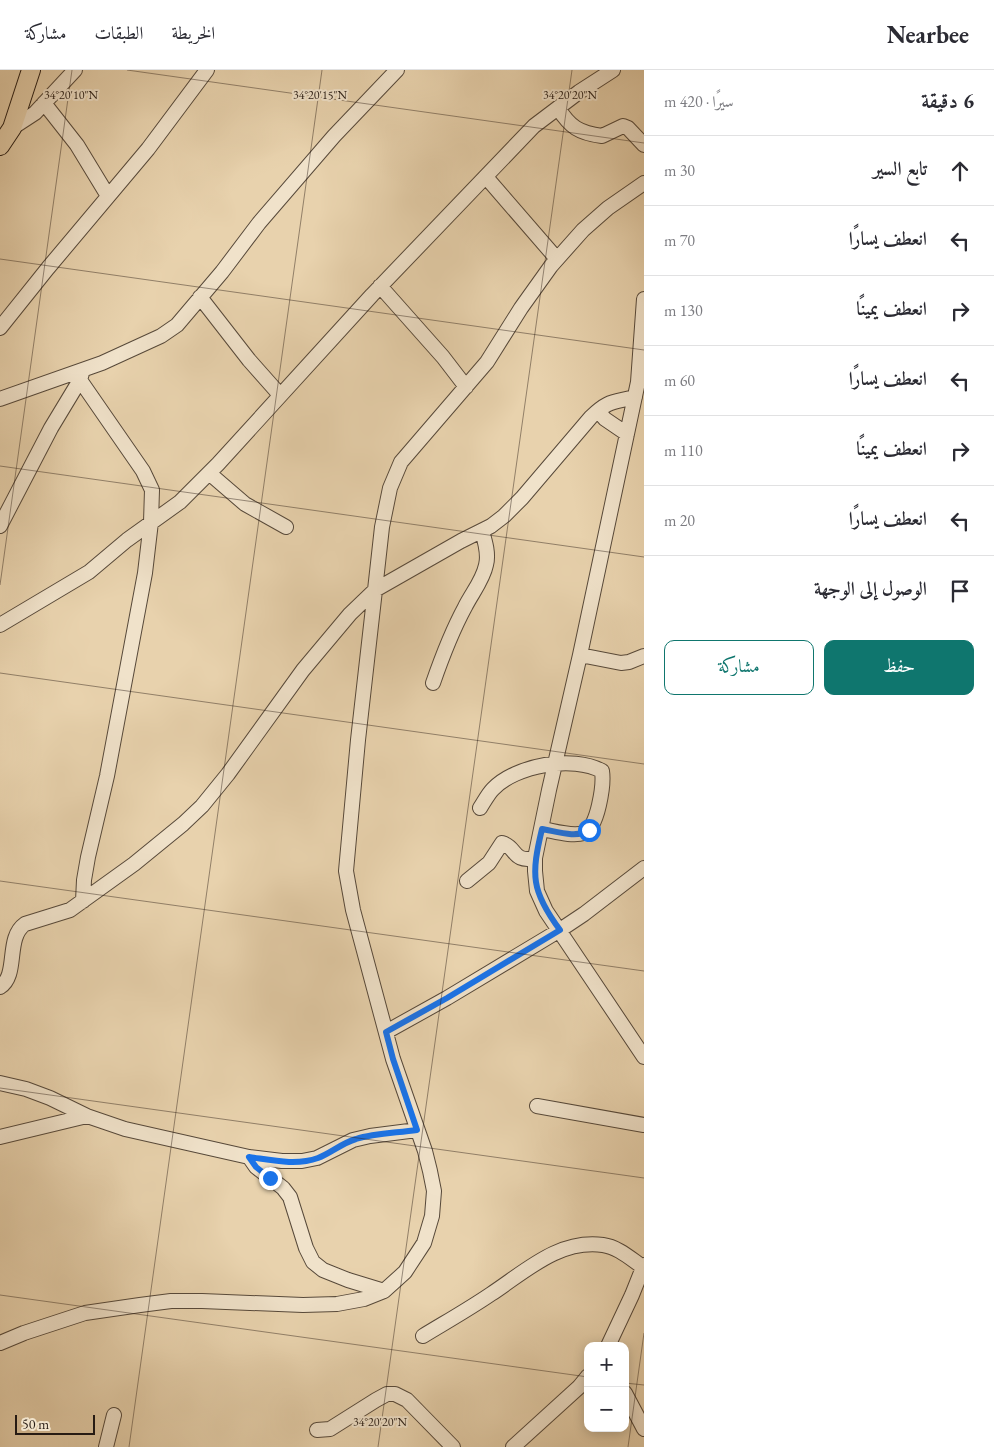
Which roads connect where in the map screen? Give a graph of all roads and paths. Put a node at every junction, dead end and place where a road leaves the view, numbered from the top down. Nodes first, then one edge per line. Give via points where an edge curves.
1 (31, 70) edge
2 (75, 70) edge
3 (207, 70) edge
4 (397, 70) edge
5 (613, 70) edge
6 (44, 103) junction
7 (558, 108) junction
8 (12, 128) junction
9 (644, 145) edge
10 (0, 146) edge
11 (486, 177) junction
12 (644, 183) edge
13 (108, 196) junction
14 (557, 259) junction
15 (380, 286) junction
16 (200, 297) junction
17 (644, 299) edge
18 (0, 328) edge
19 (81, 375) junction
20 (641, 382) edge
21 (466, 387) junction
22 (280, 395) junction
23 (635, 397) junction
24 (0, 399) edge
25 (598, 411) junction
26 (627, 434) junction
27 (209, 473) junction
28 (151, 522) junction
29 (0, 526) edge
30 (286, 527) dead end
31 (482, 530) junction
32 (375, 590) junction
33 (0, 625) edge
34 (580, 655) junction
35 (644, 656) edge
36 (433, 682) dead end
37 (555, 764) junction
38 (480, 808) dead end
39 (542, 829) junction
40 (535, 858) junction
41 (644, 868) edge
42 (467, 881) dead end
43 (83, 901) junction
44 (560, 930) junction
45 (0, 987) edge
46 (386, 1032) junction
47 (644, 1057) edge
48 (0, 1083) edge
49 (537, 1106) dead end
50 (87, 1116) junction
51 (644, 1125) edge
52 (417, 1130) junction
53 (0, 1137) edge
54 (249, 1157) junction
55 (644, 1266) edge
56 (384, 1291) junction
57 (423, 1336) dead end
58 (610, 1342) edge
59 (0, 1343) edge
60 (584, 1382) edge
61 (629, 1401) edge
62 (114, 1415) dead end
63 (644, 1429) edge
64 (317, 1430) dead end
65 (106, 1447) edge
66 (452, 1447) edge
67 (513, 1447) edge

1 - 8 main road
2 - 6 street
3 - 13 street
4 - 16 street via 259,222
5 - 7 street
6 - 8 street via 36,113
6 - 13 street via 77,145
7 - 9 street via 574,127 602,136 623,126
7 - 11 street via 534,126
8 - 10 main road
11 - 14 street
11 - 15 street
12 - 14 street via 608,208
13 - 18 street
14 - 21 street via 487,362
15 - 21 street
15 - 22 street
16 - 19 street via 177,325 161,336
16 - 22 street
17 - 20 street
19 - 24 street
19 - 28 street via 149,480 152,490
19 - 29 street
20 - 23 street
21 - 32 street via 400,462 390,488 382,527
22 - 27 street
23 - 25 street via 609,402
23 - 26 street
25 - 26 street
25 - 31 street via 522,498 504,516
26 - 34 street
27 - 28 street via 180,502
27 - 30 street via 244,504
28 - 33 street via 89,572
28 - 43 street via 145,572 87,865
31 - 32 street
31 - 36 street via 487,564
32 - 43 street via 350,614 303,670 202,806 134,864
32 - 46 street via 346,871 353,910
34 - 35 street via 621,662
34 - 37 street
37 - 38 street via 503,780
37 - 39 street
37 - 39 street via 591,766 602,771 597,815 591,828 584,833
39 - 40 street
40 - 42 street via 515,855 507,844 502,843 489,863
40 - 44 street via 537,891
41 - 44 street
43 - 45 street via 70,910 25,924 19,929 8,976
44 - 46 street
44 - 47 street
46 - 52 street
48 - 50 street via 50,1098
49 - 51 street
50 - 53 street
50 - 54 street
52 - 54 street via 353,1140 317,1158 302,1161
52 - 56 street via 434,1191 432,1216 424,1243 413,1261
54 - 56 street via 290,1197 313,1262 340,1277
55 - 57 street via 606,1246 586,1244 561,1250
55 - 58 street
56 - 59 street via 337,1304 171,1301 140,1305 85,1313
60 - 67 street
61 - 63 street
62 - 65 street
64 - 66 street via 330,1429 387,1394 395,1394 407,1400

